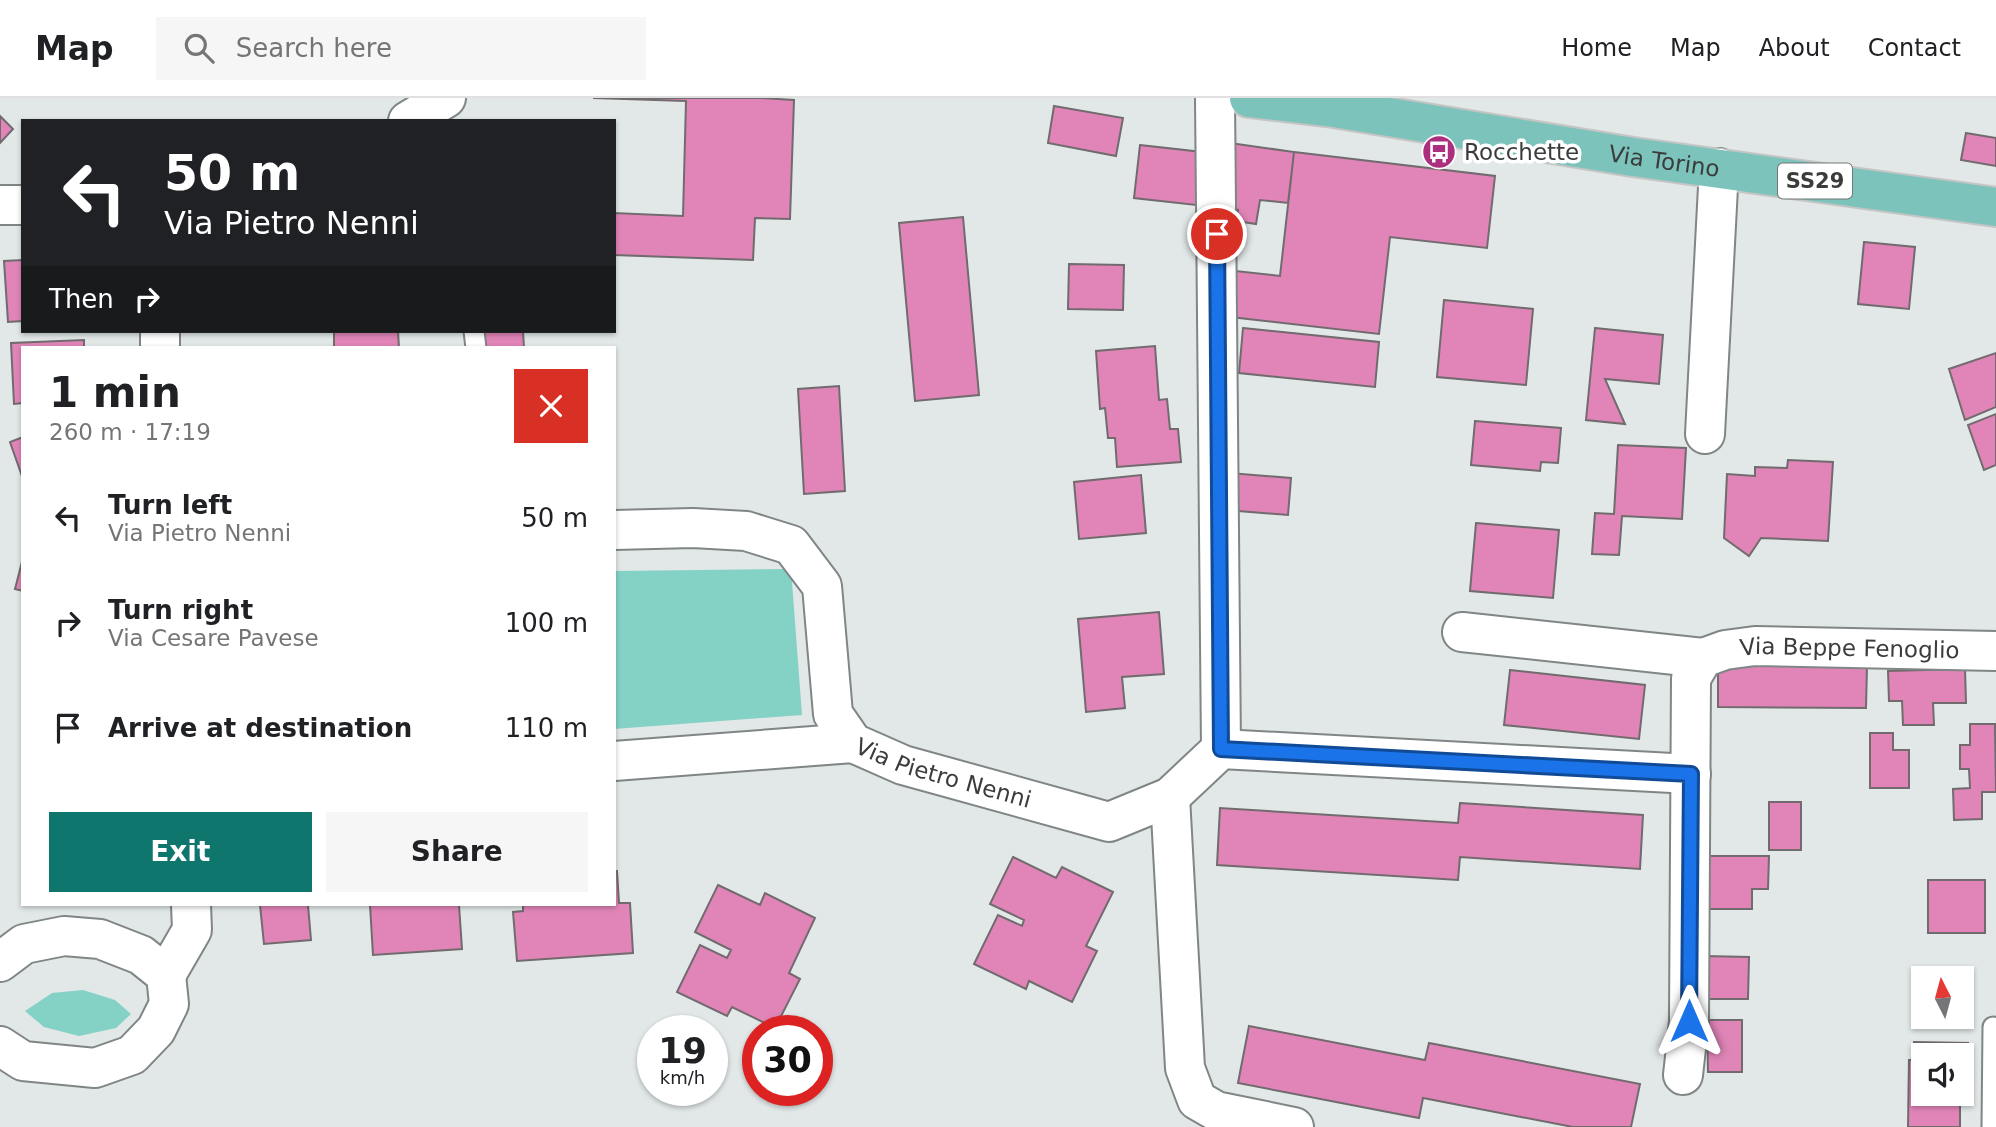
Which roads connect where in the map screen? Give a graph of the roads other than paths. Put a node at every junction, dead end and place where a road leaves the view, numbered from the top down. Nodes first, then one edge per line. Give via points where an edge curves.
1 (1215, 98) edge
2 (1250, 98) edge
3 (1335, 103) edge
4 (1719, 168) junction
5 (0, 205) edge
6 (21, 205) edge
7 (1996, 207) edge
8 (1705, 434) dead end
9 (616, 530) edge
10 (1462, 632) dead end
11 (1996, 651) edge
12 (1703, 658) junction
13 (853, 743) junction
14 (1221, 749) junction
15 (616, 761) edge
16 (1691, 774) junction
17 (1170, 797) junction
18 (191, 906) edge
19 (0, 962) edge
20 (166, 975) junction
21 (1993, 1027) dead end
22 (8, 1055) edge
23 (1683, 1075) dead end
24 (1294, 1127) edge
25 (1992, 1127) edge

1 - 14 street
2 - 3 main road, Via Torino / SS29
3 - 4 main road, Via Torino / SS29 via 1633,157
4 - 7 main road, Via Torino / SS29
4 - 8 street
5 - 6 street
9 - 13 street, Via Pietro Nenni via 746,531 791,545 822,586 834,714
10 - 12 street, Via Beppe Fenoglio
11 - 12 street, Via Beppe Fenoglio via 1755,646
12 - 16 street via 1691,678
13 - 15 street
13 - 17 street, Via Pietro Nenni via 903,765 1109,822
14 - 16 street
14 - 17 street, Via Pietro Nenni
16 - 23 street via 1689,1021
17 - 24 street via 1185,1068 1196,1100 1216,1111
18 - 20 street via 192,930
19 - 20 street via 24,944 64,936 100,939 141,955
20 - 22 street via 169,1004 156,1030 132,1055 95,1068
21 - 25 lane

